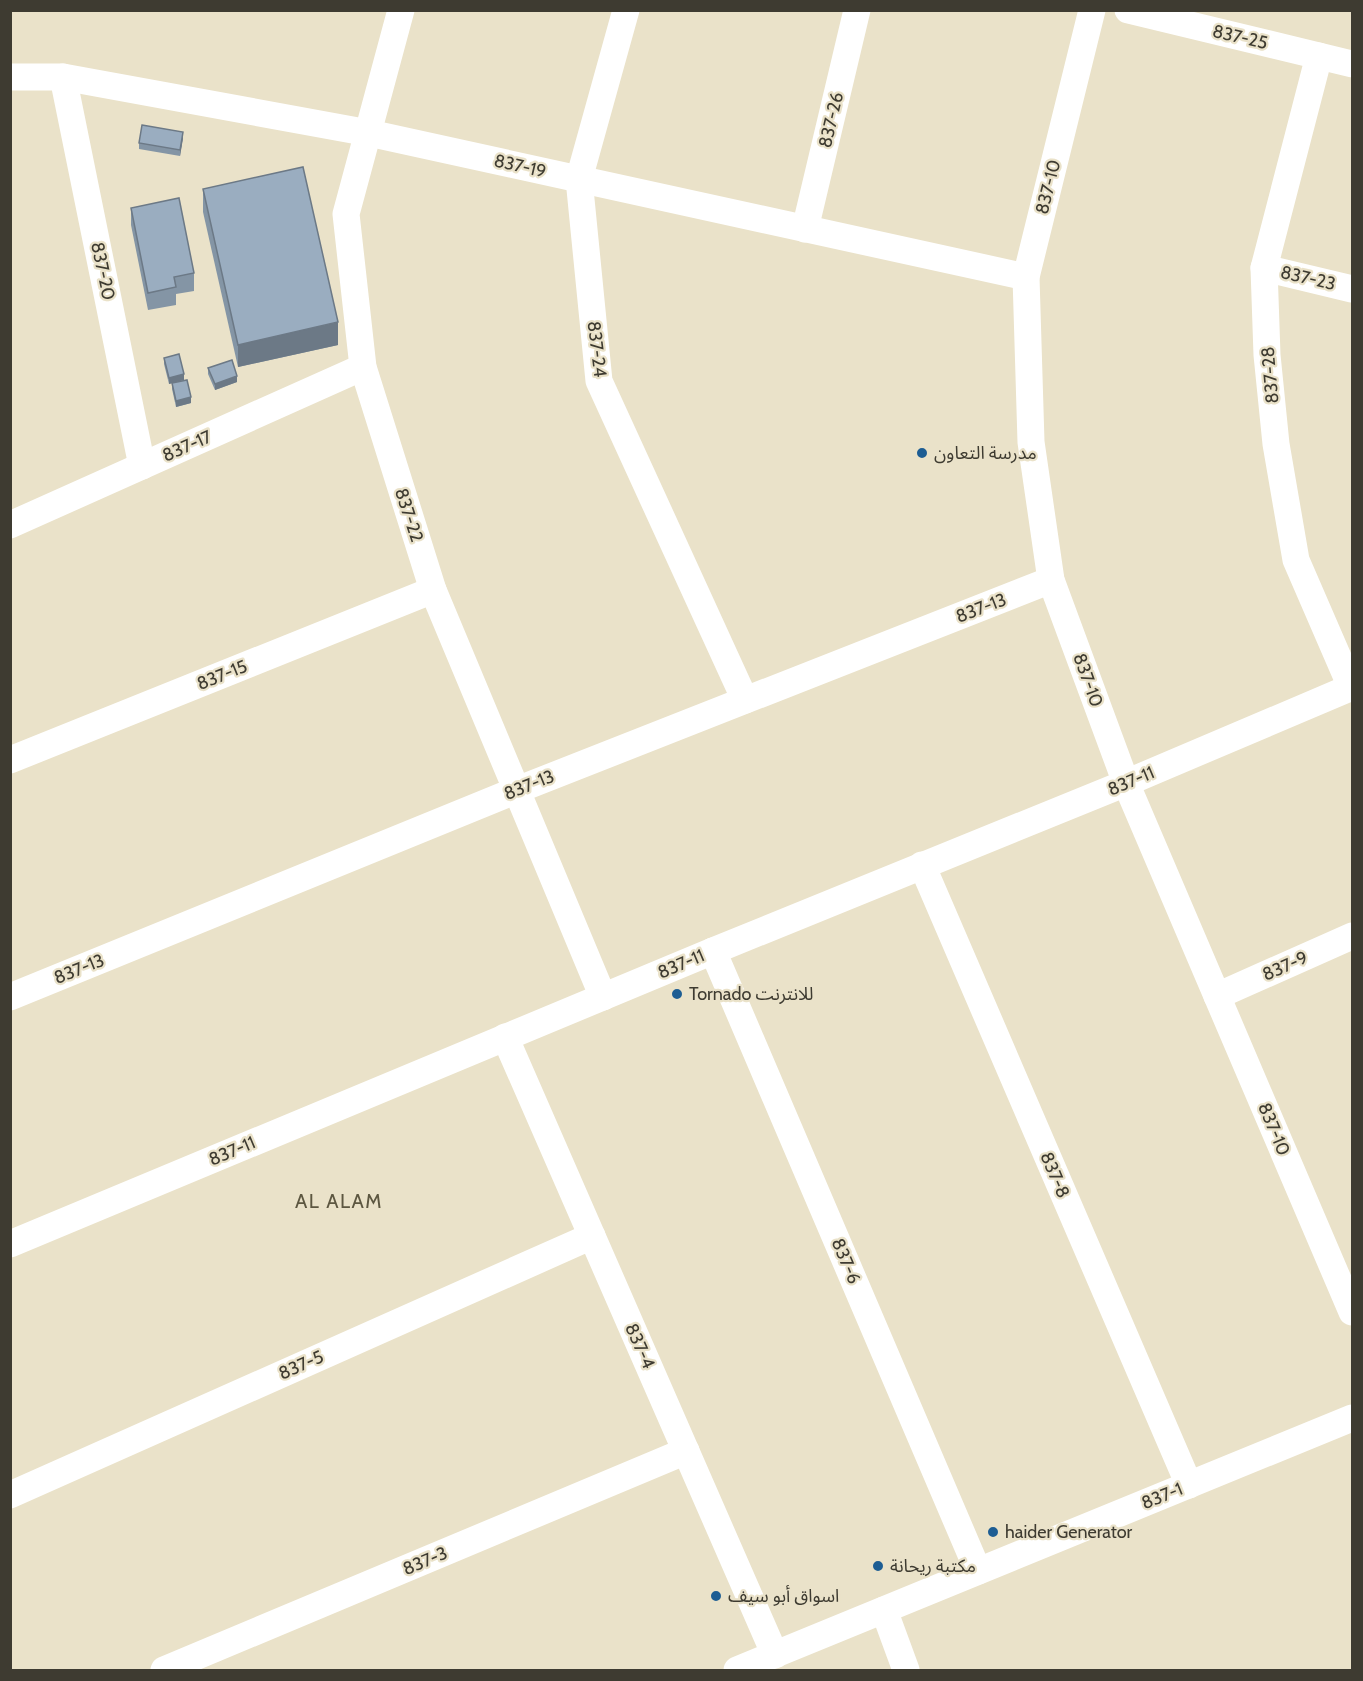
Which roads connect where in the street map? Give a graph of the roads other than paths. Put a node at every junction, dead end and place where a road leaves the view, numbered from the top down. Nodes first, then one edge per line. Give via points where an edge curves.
1 (401, 10) edge
2 (626, 10) edge
3 (857, 10) edge
4 (1092, 10) edge
5 (1128, 10) edge
6 (1319, 56) junction
7 (1353, 64) edge
8 (10, 77) edge
9 (63, 77) junction
10 (369, 133) junction
11 (579, 179) junction
12 (805, 229) junction
13 (1264, 268) junction
14 (1026, 278) junction
15 (1353, 289) edge
16 (363, 367) junction
17 (142, 466) junction
18 (10, 525) edge
19 (1051, 580) junction
20 (433, 590) junction
21 (1352, 687) edge
22 (745, 700) junction
23 (10, 760) edge
24 (1126, 783) junction
25 (517, 790) junction
26 (922, 865) junction
27 (1353, 936) edge
28 (714, 951) junction
29 (1217, 996) junction
30 (10, 997) edge
31 (603, 997) junction
32 (505, 1037) junction
33 (592, 1236) junction
34 (10, 1244) edge
35 (1353, 1312) edge
36 (1353, 1418) edge
37 (686, 1451) junction
38 (1189, 1485) junction
39 (10, 1495) edge
40 (978, 1572) junction
41 (884, 1610) junction
42 (775, 1655) junction
43 (164, 1671) edge
44 (737, 1671) edge
45 (906, 1671) edge

1 - 10 street, 837-22
2 - 11 street, 837-24
3 - 12 street, 837-26
4 - 14 street, 837-10
5 - 6 street, 837-25
6 - 7 street, 837-25
6 - 13 street, 837-28
8 - 9 street, 837-19
9 - 10 street, 837-19
9 - 17 street, 837-20
10 - 11 street, 837-19
10 - 16 street, 837-22 via 346,214
11 - 12 street, 837-19
11 - 22 street, 837-24 via 599,381
12 - 14 street, 837-19
13 - 15 street, 837-23
13 - 21 street, 837-28 via 1276,444 1296,560
14 - 19 street, 837-10 via 1031,442
16 - 17 street, 837-17
16 - 20 street, 837-22
17 - 18 street, 837-17
19 - 22 street, 837-13
19 - 24 street, 837-10
20 - 23 street, 837-15
20 - 25 street, 837-22
21 - 24 street, 837-11
22 - 25 street, 837-13
24 - 26 street, 837-11
24 - 29 street, 837-10
25 - 30 street, 837-13
25 - 31 street, 837-22
26 - 28 street, 837-11
26 - 38 street, 837-8
27 - 29 street, 837-9
28 - 31 street, 837-11
28 - 40 street, 837-6
29 - 35 street, 837-10
31 - 32 street, 837-11
32 - 33 street, 837-4
32 - 34 street, 837-11
33 - 37 street, 837-4
33 - 39 street, 837-5
36 - 38 street, 837-1
37 - 42 street, 837-4
37 - 43 street, 837-3
38 - 40 street, 837-1
40 - 41 street, 837-1
41 - 42 street, 837-1
41 - 45 street
42 - 44 street, 837-1

